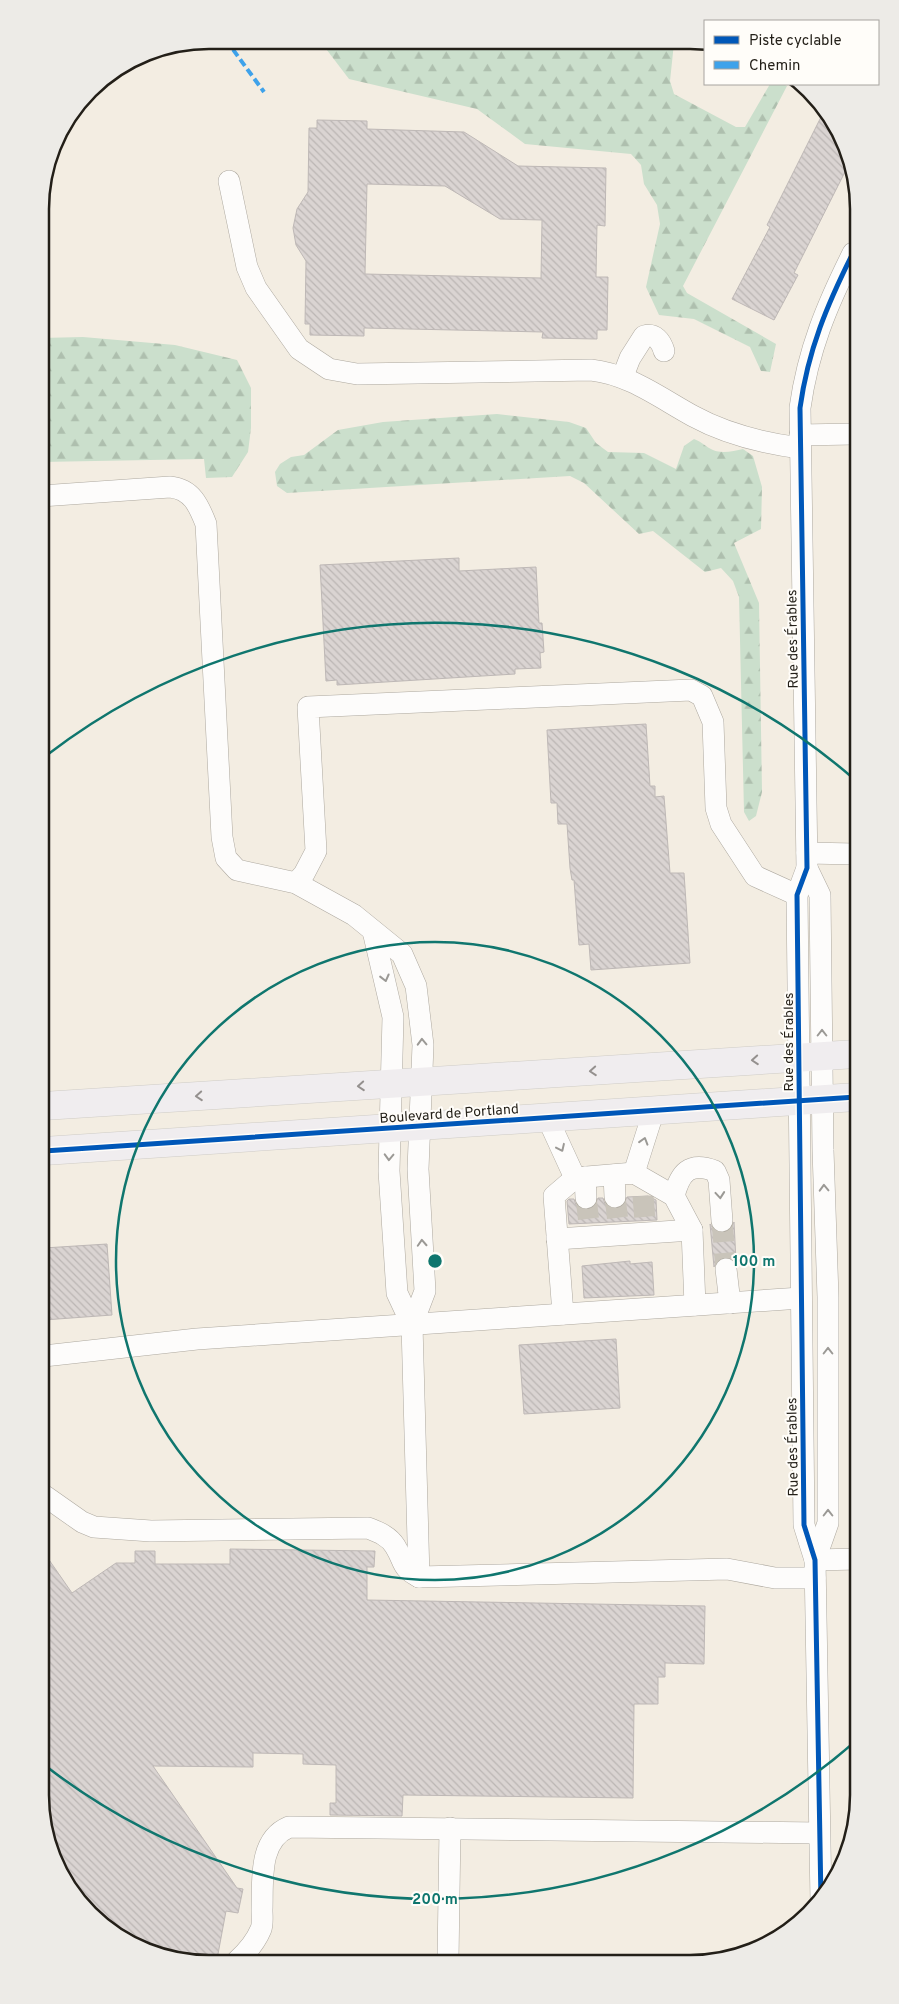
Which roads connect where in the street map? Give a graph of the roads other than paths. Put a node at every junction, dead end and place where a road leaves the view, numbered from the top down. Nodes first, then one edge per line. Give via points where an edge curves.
1 (229, 180) dead end
2 (850, 261) edge
3 (664, 351) dead end
4 (623, 376) junction
5 (850, 435) edge
6 (800, 442) junction
7 (49, 495) edge
8 (850, 855) edge
9 (807, 861) junction
10 (296, 883) junction
11 (797, 895) junction
12 (373, 931) junction
13 (850, 1054) edge
14 (811, 1057) junction
15 (422, 1082) junction
16 (392, 1084) junction
17 (850, 1097) edge
18 (811, 1100) junction
19 (49, 1106) edge
20 (654, 1110) junction
21 (547, 1117) junction
22 (420, 1126) junction
23 (390, 1128) junction
24 (49, 1152) edge
25 (580, 1178) junction
26 (633, 1180) junction
27 (674, 1196) junction
28 (615, 1197) dead end
29 (586, 1198) tunnel mouth
30 (722, 1221) tunnel mouth
31 (692, 1230) junction
32 (557, 1238) junction
33 (726, 1269) tunnel mouth
34 (801, 1298) junction
35 (730, 1303) junction
36 (695, 1305) junction
37 (563, 1314) junction
38 (412, 1325) junction
39 (49, 1355) edge
40 (49, 1499) edge
41 (850, 1560) edge
42 (815, 1569) junction
43 (419, 1576) junction
44 (450, 1828) junction
45 (819, 1833) junction
46 (821, 1888) edge
47 (242, 1955) edge
48 (448, 1955) edge

1 - 4 street via 247,267 256,288 299,349 329,368 357,374 592,370
2 - 6 street, Rue des Érables via 825,311 804,372
3 - 4 street via 656,338 644,336
4 - 6 street via 694,417 725,430 768,443
5 - 6 street
6 - 9 street, Rue des Érables
7 - 10 street via 170,487 188,492 199,506 206,524 222,837 226,858 237,870
8 - 9 street
9 - 11 street, Rue des Érables
14 -> 9 street, Rue des Érables via 820,895
10 - 11 street via 316,851 308,707 691,690 702,696 713,722 716,808 721,824 755,876
10 - 12 street via 354,915
11 - 14 street, Rue des Érables
15 -> 12 street via 423,1045 416,986 402,954
12 -> 16 street via 393,1017
13 - 14 main road
14 -> 15 main road
14 - 18 street, Rue des Érables
15 - 16 main road
15 - 22 street
16 -> 19 main road
16 - 23 street
17 - 18 main road, Boulevard de Portland
18 - 20 main road, Boulevard de Portland
18 - 34 street, Rue des Érables
42 -> 18 street, Rue des Érables via 828,1523 828,1297
20 - 21 main road, Boulevard de Portland
26 -> 20 street
21 - 22 main road, Boulevard de Portland
21 -> 25 street
22 - 23 main road, Boulevard de Portland
38 -> 22 street via 425,1291 418,1169
23 - 24 main road, Boulevard de Portland
23 -> 38 street via 389,1171 397,1293
25 - 26 street
25 - 29 street
25 - 32 street via 554,1196
26 - 27 street
26 - 28 street
27 -> 30 street via 679,1179 687,1170 703,1166 715,1171 719,1180
27 - 31 street
31 - 32 street via 645,1226 590,1230
31 - 36 street
32 - 37 street
33 - 35 street
34 - 35 street
34 - 42 street, Rue des Érables via 804,1525
35 - 36 street
36 - 37 street
37 - 38 street
38 - 39 street via 198,1339
38 - 43 street
40 - 43 street via 82,1522 94,1526 152,1531 368,1528 382,1533 395,1545 407,1570
41 - 42 street
42 - 43 street via 775,1578 727,1569
42 - 45 street, Rue des Érables
44 - 45 street
44 - 47 street via 289,1827 279,1831 270,1842 264,1861 261,1928
44 - 48 street
45 - 46 street, Rue des Érables

